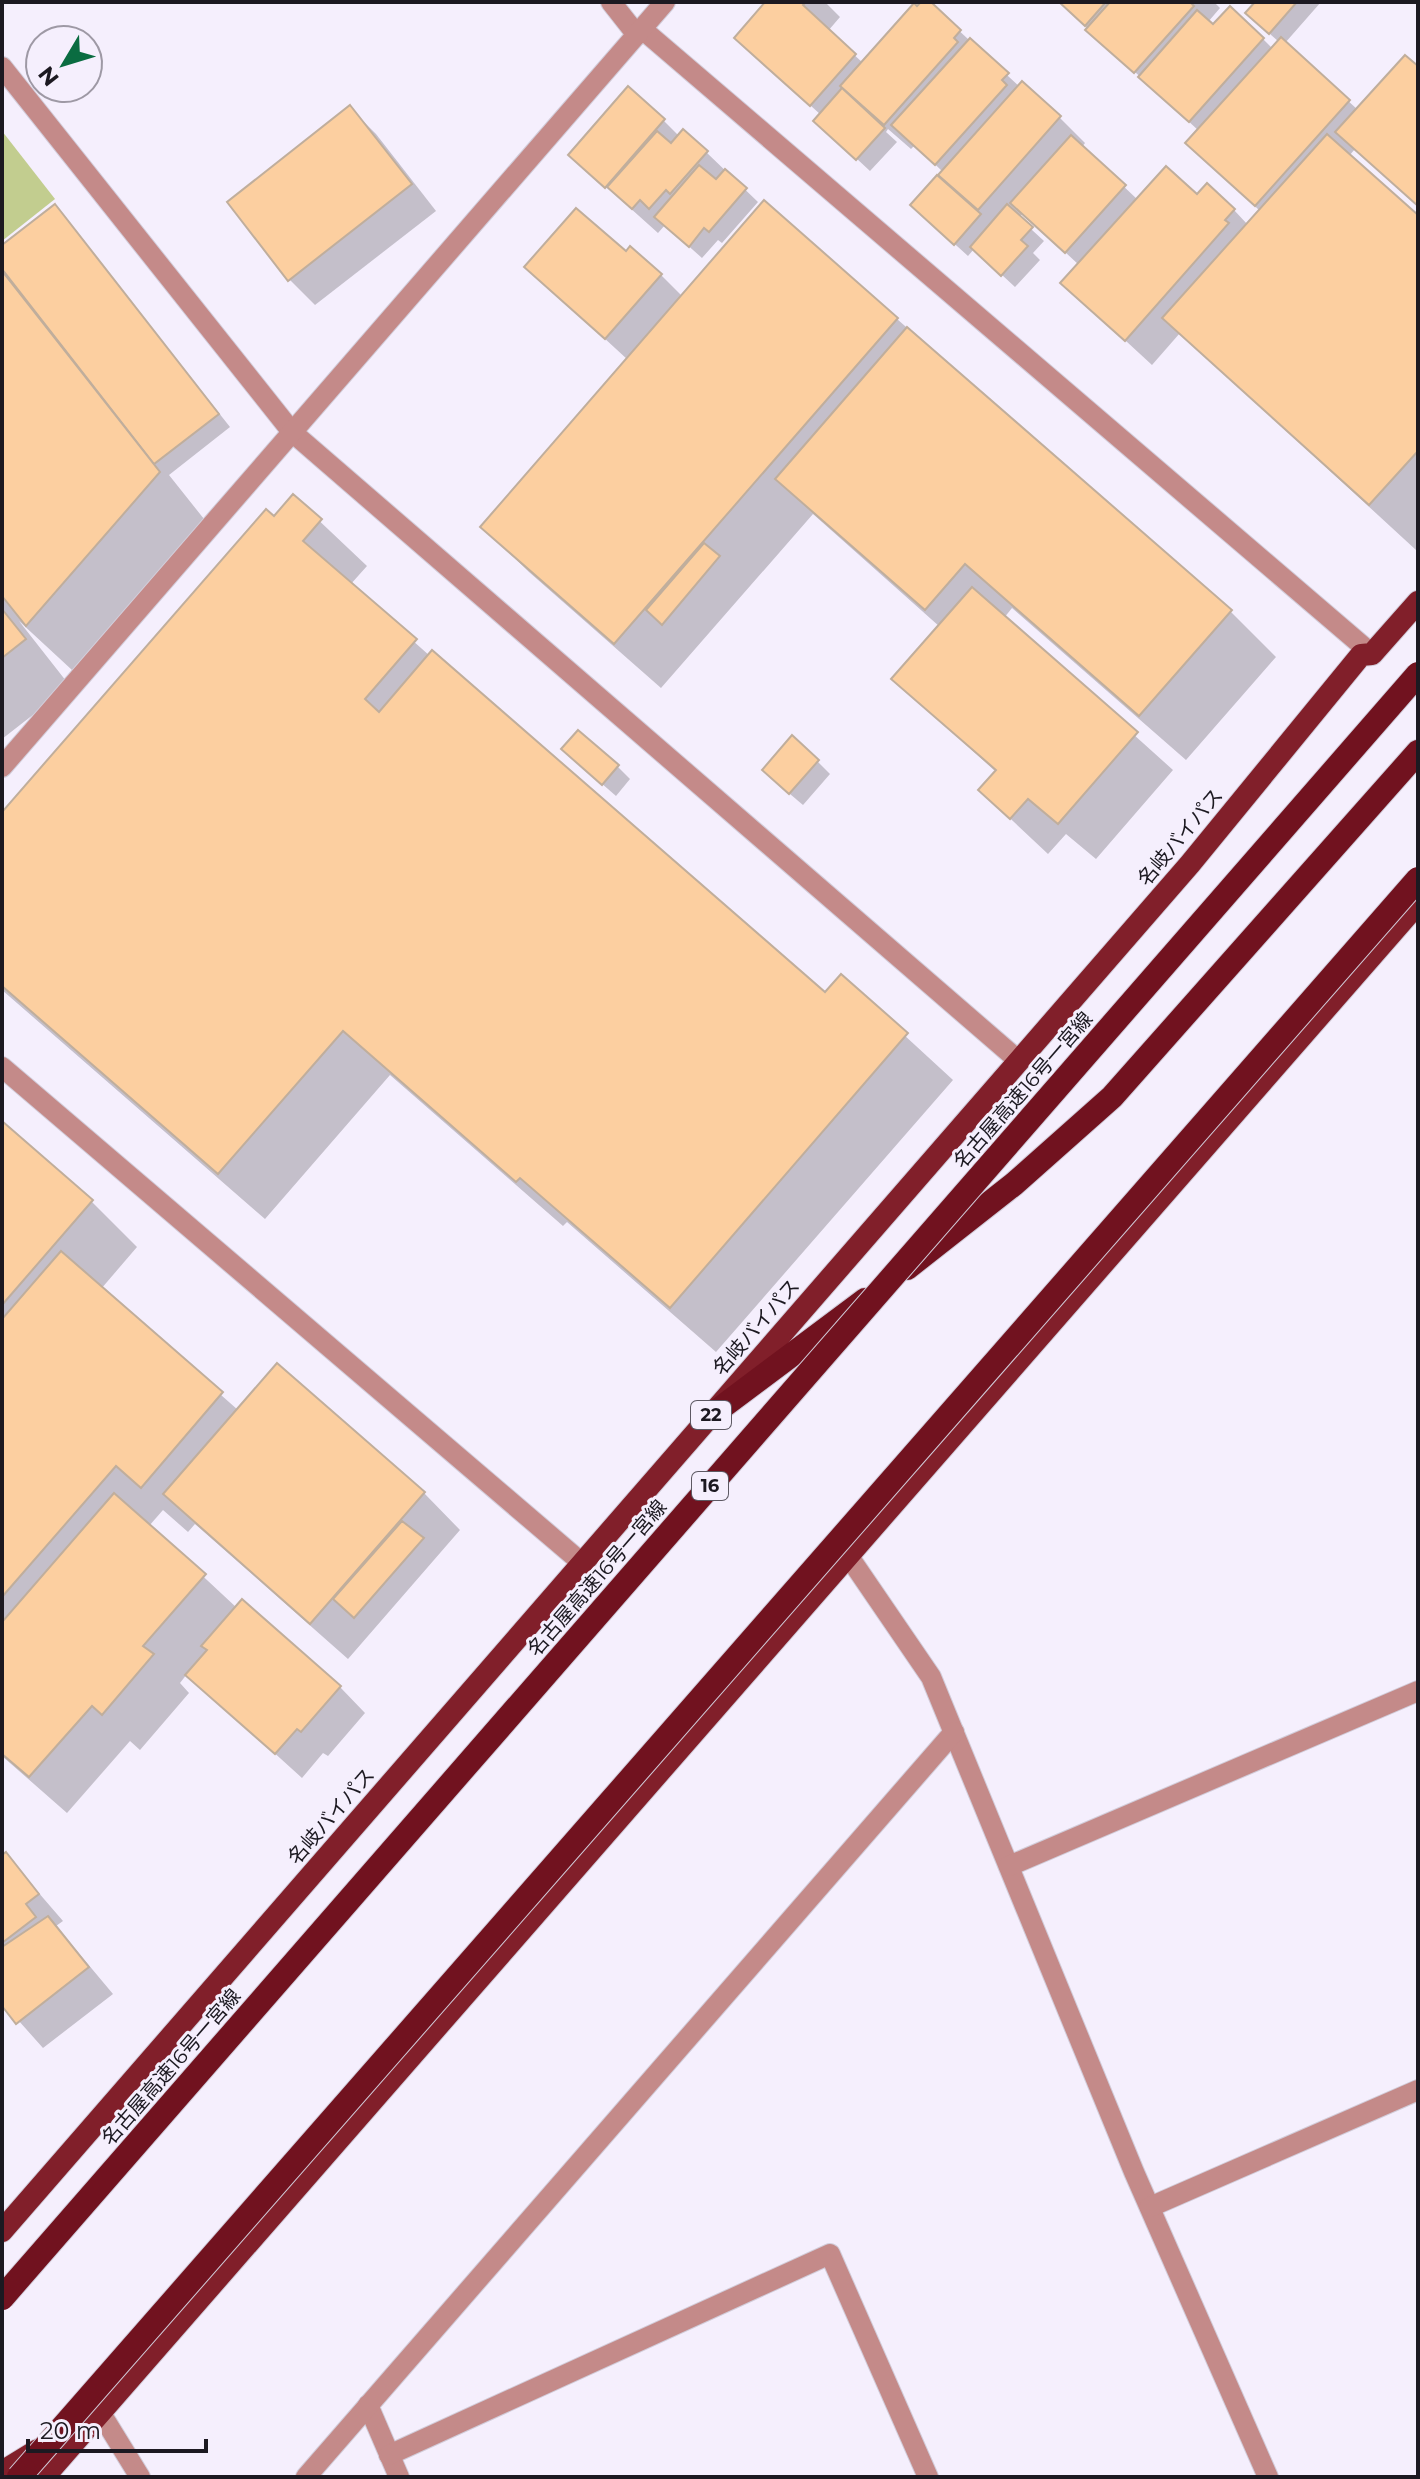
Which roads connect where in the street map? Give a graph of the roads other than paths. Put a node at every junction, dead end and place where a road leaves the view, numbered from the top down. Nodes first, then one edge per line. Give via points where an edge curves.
1 (611, 2) edge
2 (665, 2) edge
3 (639, 32) junction
4 (2, 67) edge
5 (292, 432) junction
6 (1418, 602) edge
7 (1372, 654) junction
8 (1418, 674) edge
9 (1418, 752) edge
10 (2, 767) edge
11 (1418, 879) edge
12 (1418, 903) edge
13 (1019, 1061) junction
14 (2, 1067) edge
15 (710, 1416) junction
16 (847, 1554) junction
17 (582, 1563) junction
18 (1418, 1691) edge
19 (954, 1732) junction
20 (1009, 1866) junction
21 (1418, 2090) edge
22 (1150, 2207) junction
23 (5, 2219) edge
24 (2, 2298) edge
25 (368, 2405) junction
26 (100, 2412) junction
27 (389, 2455) junction
28 (2, 2472) edge
29 (19, 2477) edge
30 (44, 2477) edge
31 (140, 2477) edge
32 (306, 2477) edge
33 (399, 2477) edge
34 (928, 2477) edge
35 (1268, 2477) edge

1 - 3 street
2 - 3 street
3 - 5 street
3 - 7 street
4 - 5 street
5 - 10 street
5 - 13 street
6 - 7 highway, 名岐バイパス / 22
7 - 13 highway, 名岐バイパス / 22 via 1361,655
8 - 24 highway, 名古屋高速16号一宮線 / 16, bridge
9 - 15 highway via 1112,1097 935,1248
11 - 29 highway, bridge
12 - 16 highway
13 - 15 highway, 名岐バイパス / 22
14 - 17 street
15 - 17 highway, 名岐バイパス / 22
16 - 19 street via 931,1677
16 - 26 highway
17 - 23 highway, 名岐バイパス / 22
18 - 20 street
19 - 20 street
19 - 25 street
20 - 22 street
21 - 22 street
22 - 35 street
25 - 27 street
25 - 32 street
26 - 28 highway
26 - 30 highway
26 - 31 street
27 - 33 street
27 - 34 street via 830,2254

